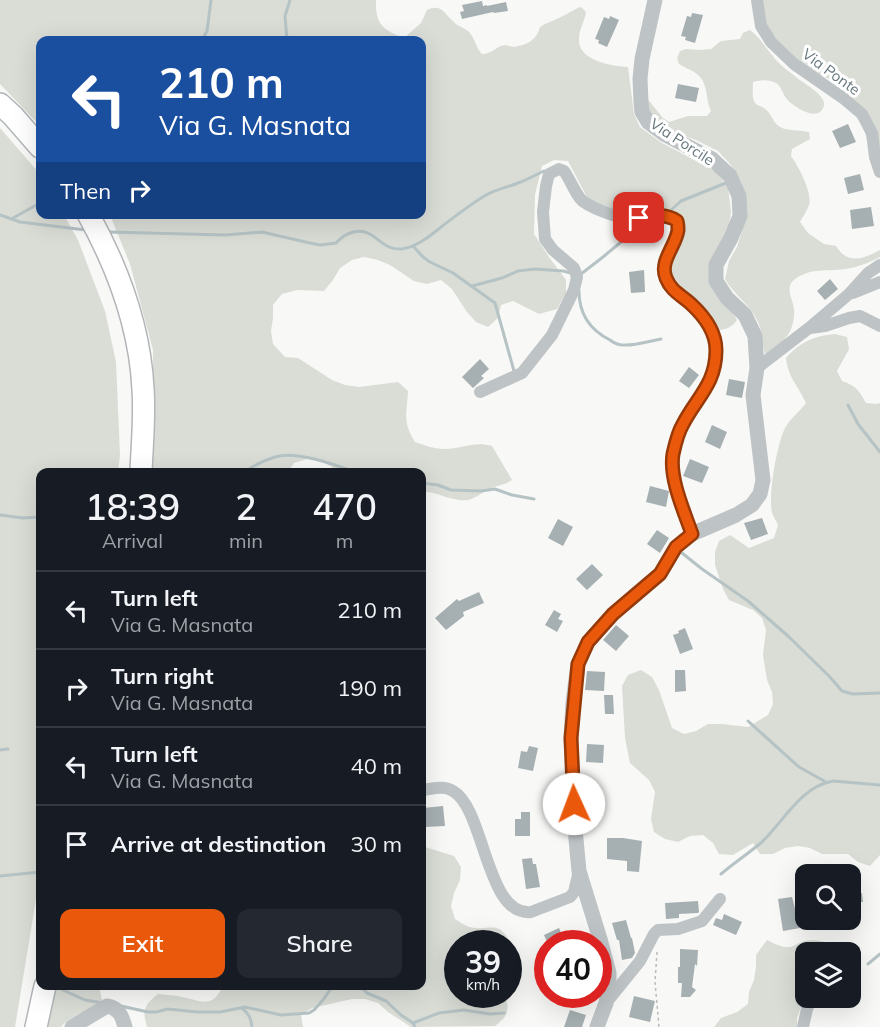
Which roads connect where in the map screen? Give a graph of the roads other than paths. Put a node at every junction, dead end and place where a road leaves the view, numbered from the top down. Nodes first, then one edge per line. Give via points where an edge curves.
1 (655, 0) edge
2 (757, 0) edge
3 (0, 104) edge
4 (36, 142) edge
5 (880, 172) edge
6 (91, 219) edge
7 (880, 265) edge
8 (880, 282) edge
9 (849, 294) junction
10 (880, 326) edge
11 (809, 328) junction
12 (757, 368) junction
13 (480, 392) dead end
14 (141, 468) edge
15 (692, 534) junction
16 (426, 789) edge
17 (579, 871) junction
18 (720, 899) dead end
19 (597, 930) edge
20 (44, 990) edge
21 (612, 996) edge
22 (604, 1008) edge
23 (807, 1008) edge
24 (36, 1027) edge
25 (72, 1027) edge
26 (125, 1027) edge
27 (597, 1027) edge
28 (803, 1027) edge

1 - 12 street, Via Porcile via 642,59 642,112 664,134 712,159 730,176 739,196 740,216 716,265 716,281 745,315 755,336
2 - 5 street, Via Ponte via 761,26 771,42 862,114 873,133 874,157
3 - 4 highway
6 - 14 highway via 134,322 143,388
7 - 9 street
8 - 9 street
9 - 11 street
10 - 11 street via 860,316
11 - 12 street
12 - 15 street, Via Porcile via 753,395 763,480 760,494 752,505 736,515
13 - 15 street via 522,373 552,335 574,290 578,277 574,268 545,239 543,212 549,174 564,171 582,201 604,212 629,219 664,215 677,221 678,231 665,262 665,276 673,290 706,319 716,348 709,384 682,425 673,455 674,476
15 - 17 street via 676,547 660,574 613,614 588,642 578,664 571,738
16 - 17 street via 453,790 464,802 492,876 517,910 531,912 570,897
17 - 19 street
18 - 21 street via 702,921 678,929 658,930 640,961
20 - 24 highway
22 - 27 street
23 - 28 street
25 - 26 street via 106,1006 119,1012

